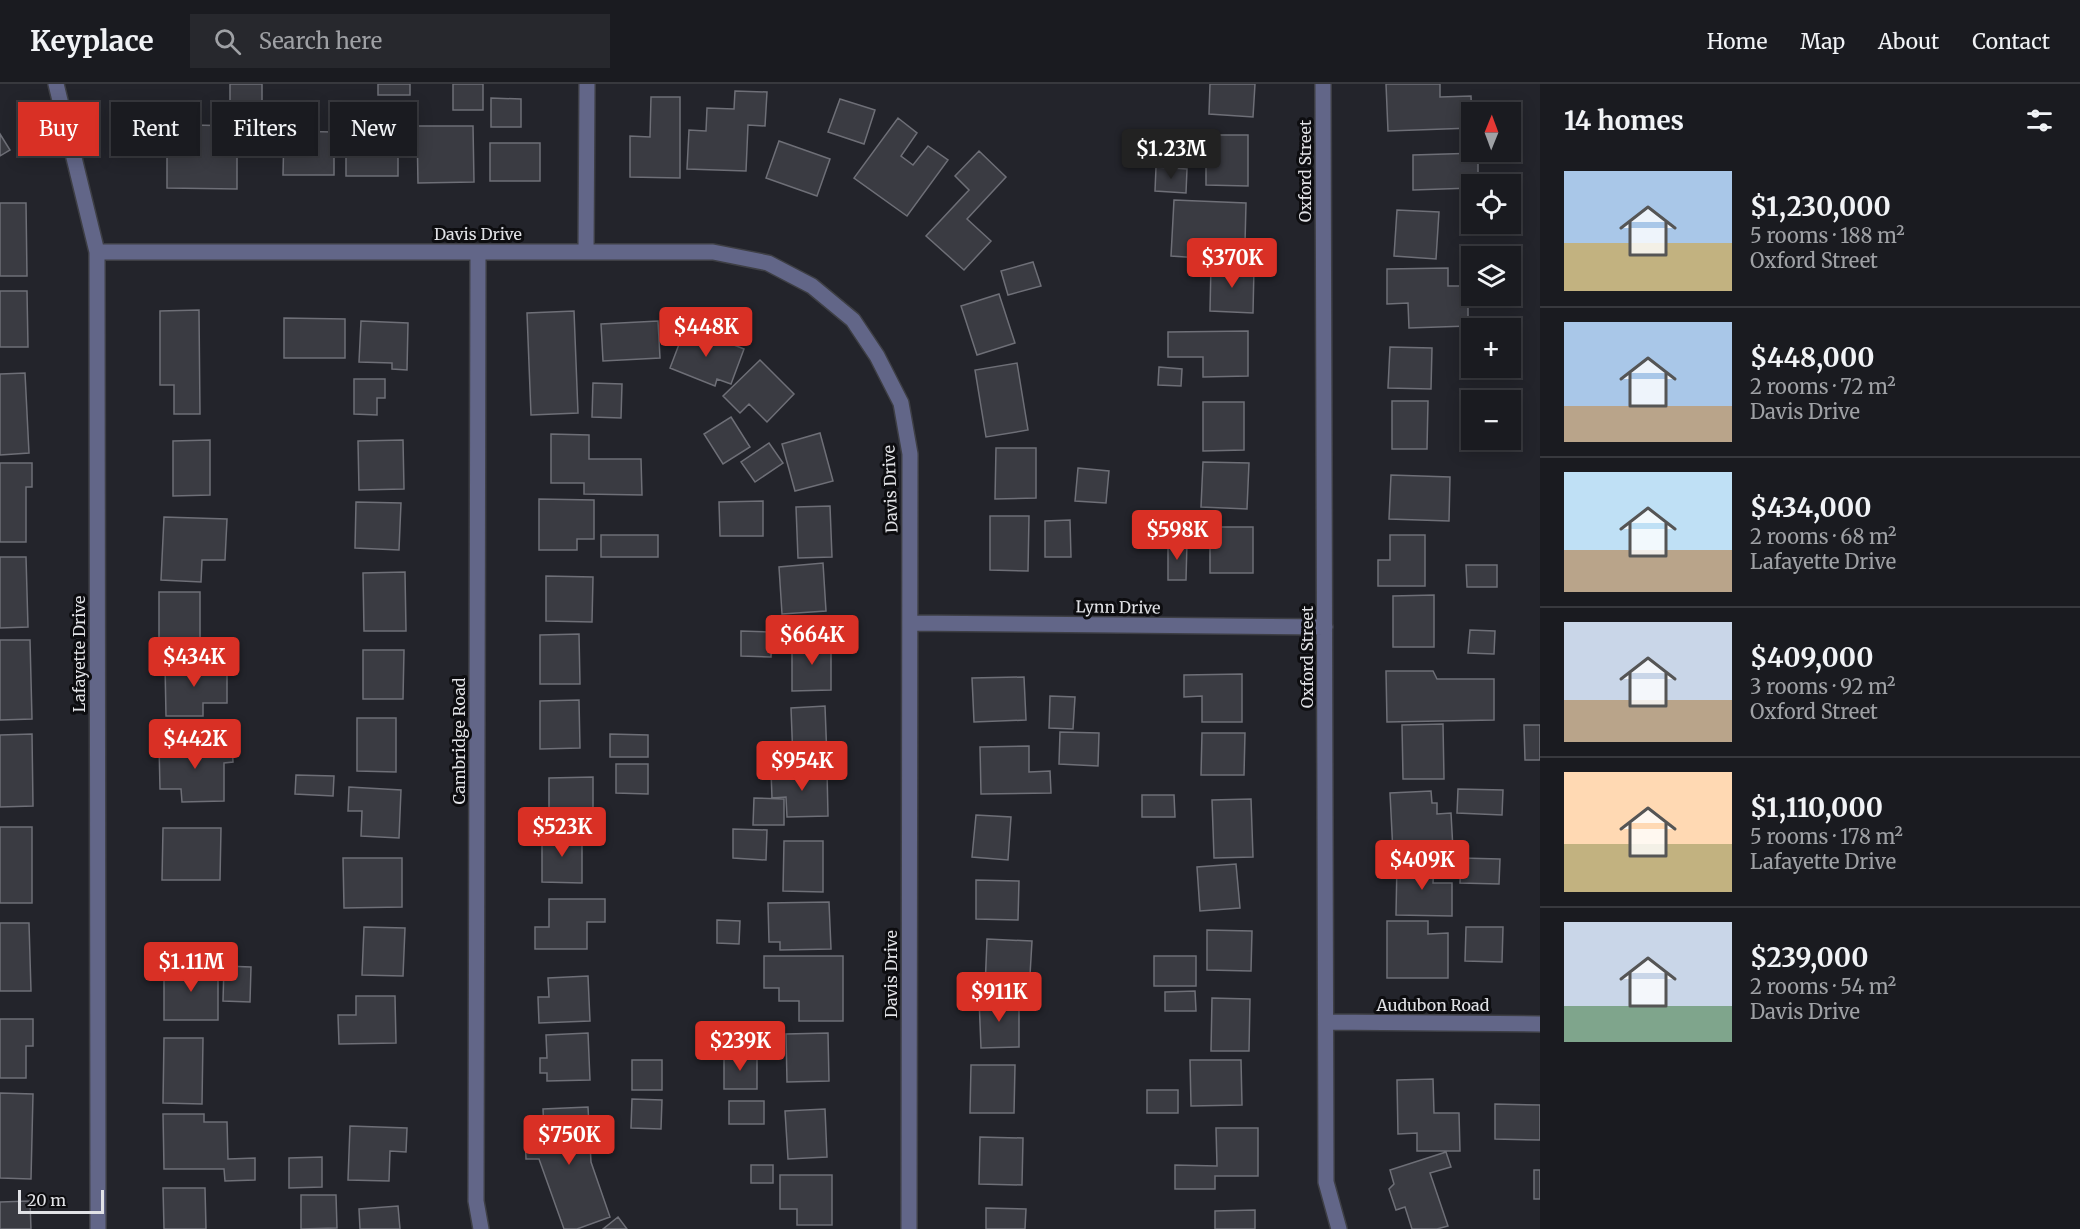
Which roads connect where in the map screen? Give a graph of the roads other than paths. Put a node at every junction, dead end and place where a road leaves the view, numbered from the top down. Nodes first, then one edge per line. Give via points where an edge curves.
1 (56, 84) edge
2 (587, 84) edge
3 (1323, 84) edge
4 (586, 251) junction
5 (97, 252) junction
6 (478, 253) junction
7 (910, 622) junction
8 (1325, 627) junction
9 (1326, 1023) junction
10 (1540, 1024) edge
11 (98, 1229) edge
12 (481, 1229) edge
13 (909, 1229) edge
14 (1339, 1229) edge

1 - 5 street, Lafayette Drive
2 - 4 street
3 - 8 street, Oxford Street
4 - 6 street, Davis Drive
4 - 7 street, Davis Drive via 712,252 768,263 812,286 853,320 901,403 910,454
5 - 6 street, Davis Drive
5 - 11 street, Lafayette Drive
6 - 12 street, Cambridge Road via 476,1201
7 - 8 street, Lynn Drive
7 - 13 street, Davis Drive
8 - 9 street, Oxford Street
9 - 10 street, Audubon Road
9 - 14 street, Oxford Street via 1326,1182

